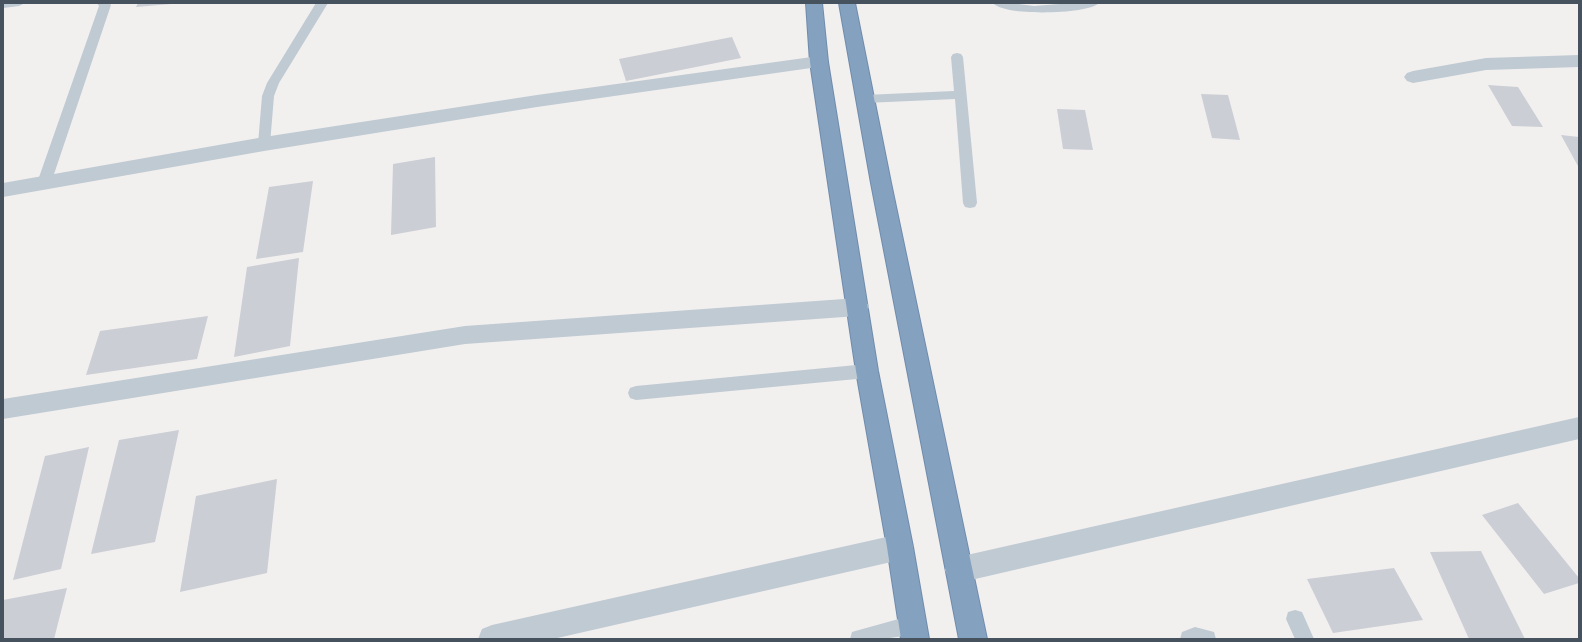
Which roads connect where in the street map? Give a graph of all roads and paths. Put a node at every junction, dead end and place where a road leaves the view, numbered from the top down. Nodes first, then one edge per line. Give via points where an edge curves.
1 (18, 3) edge
2 (103, 3) edge
3 (322, 3) edge
4 (814, 3) edge
5 (847, 3) edge
6 (999, 3) edge
7 (1093, 3) edge
8 (3, 5) edge
9 (957, 57) dead end
10 (1579, 61) edge
11 (819, 62) junction
12 (1413, 77) dead end
13 (961, 96) junction
14 (865, 99) junction
15 (264, 144) junction
16 (44, 183) junction
17 (3, 190) edge
18 (970, 202) dead end
19 (858, 307) junction
20 (867, 371) junction
21 (636, 393) dead end
22 (3, 409) edge
23 (1579, 428) edge
24 (900, 547) junction
25 (958, 570) junction
26 (1295, 619) dead end
27 (914, 632) edge
28 (492, 639) edge
29 (859, 639) edge
30 (973, 639) edge
31 (1189, 639) edge
32 (1207, 639) edge
33 (1305, 639) edge

1 - 8 lane
2 - 16 lane via 105,5
3 - 15 lane via 273,83 268,96
4 - 11 highway
5 - 14 highway
6 - 7 lane via 1032,10
9 - 13 lane
10 - 12 street via 1486,64
11 - 15 street via 538,101
11 - 19 highway
13 - 14 lane
13 - 18 lane
14 - 25 highway
15 - 16 street
16 - 17 street
19 - 20 highway
19 - 22 street via 465,335
20 - 21 lane
20 - 24 highway
23 - 25 street
24 - 27 highway
24 - 28 street
25 - 30 highway
26 - 33 lane
27 - 29 lane
31 - 32 lane via 1195,636

